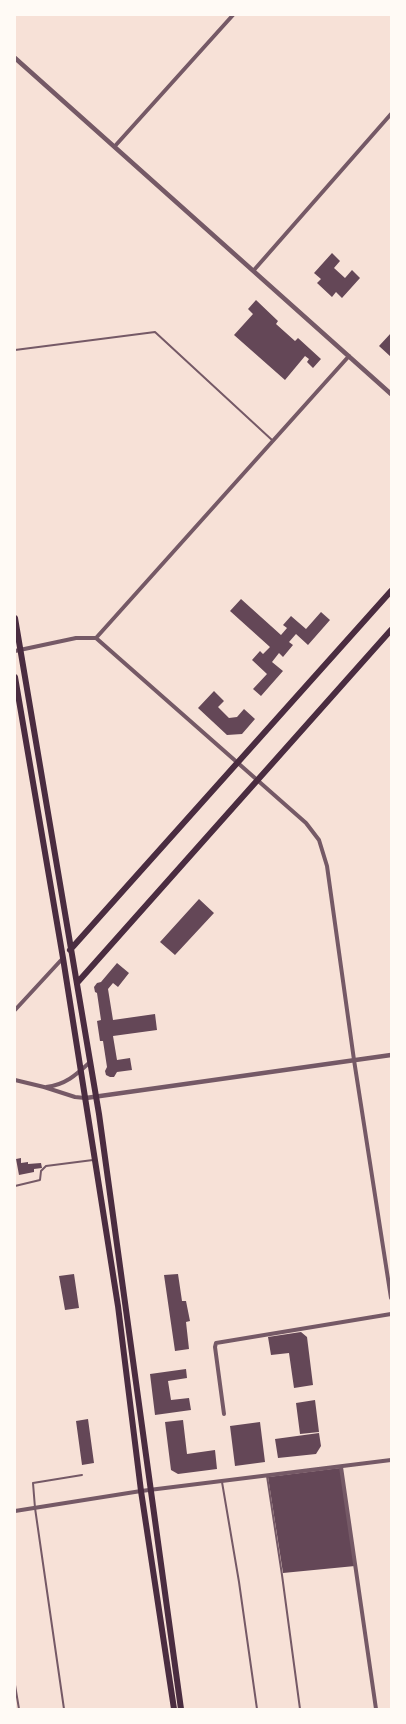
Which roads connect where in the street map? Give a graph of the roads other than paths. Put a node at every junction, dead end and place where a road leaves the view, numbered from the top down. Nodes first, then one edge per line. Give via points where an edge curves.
1 (233, 15) edge
2 (15, 58) edge
3 (391, 114) edge
4 (115, 146) junction
5 (254, 270) junction
6 (15, 350) edge
7 (349, 356) junction
8 (391, 394) edge
9 (274, 442) junction
10 (391, 591) edge
11 (15, 618) edge
12 (391, 630) edge
13 (96, 638) junction
14 (18, 651) edge
15 (15, 677) edge
16 (236, 763) junction
17 (257, 781) junction
18 (49, 816) junction
19 (39, 818) junction
20 (71, 948) junction
21 (63, 958) junction
22 (77, 983) junction
23 (15, 1010) edge
24 (391, 1055) edge
25 (354, 1060) junction
26 (89, 1063) junction
27 (82, 1070) junction
28 (15, 1080) edge
29 (44, 1087) junction
30 (94, 1097) junction
31 (86, 1098) junction
32 (96, 1160) junction
33 (15, 1186) edge
34 (391, 1298) edge
35 (391, 1314) edge
36 (224, 1414) dead end
37 (391, 1460) edge
38 (341, 1467) junction
39 (82, 1475) dead end
40 (267, 1476) junction
41 (222, 1482) junction
42 (141, 1491) junction
43 (151, 1491) junction
44 (35, 1508) junction
45 (15, 1511) edge
46 (15, 1685) edge
47 (18, 1709) edge
48 (64, 1709) edge
49 (174, 1709) edge
50 (182, 1709) edge
51 (256, 1709) edge
52 (300, 1709) edge
53 (376, 1709) edge

1 - 4 street
2 - 4 street
3 - 5 street
4 - 5 street
5 - 7 street
6 - 9 lane via 155,332
7 - 8 street
7 - 9 street
9 - 13 street
10 - 16 highway
11 - 14 highway
12 - 17 highway
13 - 14 street via 76,638
13 - 16 street
14 - 18 highway
15 - 19 highway
16 - 17 street
16 - 20 highway
17 - 22 highway
17 - 25 street via 310,827 323,850
18 - 19 street
18 - 20 highway
19 - 21 highway
20 - 21 highway
20 - 22 highway
21 - 23 street
21 - 27 highway
22 - 26 highway
24 - 25 street
25 - 30 street
25 - 34 street
26 - 27 street
26 - 30 highway
27 - 29 street via 66,1082
27 - 31 highway
28 - 29 street
29 - 31 street
30 - 31 street
30 - 43 highway
31 - 32 highway
32 - 33 lane via 46,1166 41,1171 40,1180
32 - 42 highway
35 - 36 street via 216,1343 214,1348
37 - 38 street
38 - 40 street
38 - 53 street
39 - 44 lane via 33,1483
40 - 41 street
40 - 52 lane
41 - 43 street
41 - 51 lane
42 - 43 street
42 - 44 street
42 - 49 highway
43 - 50 highway
44 - 45 street
44 - 48 lane
46 - 47 lane

